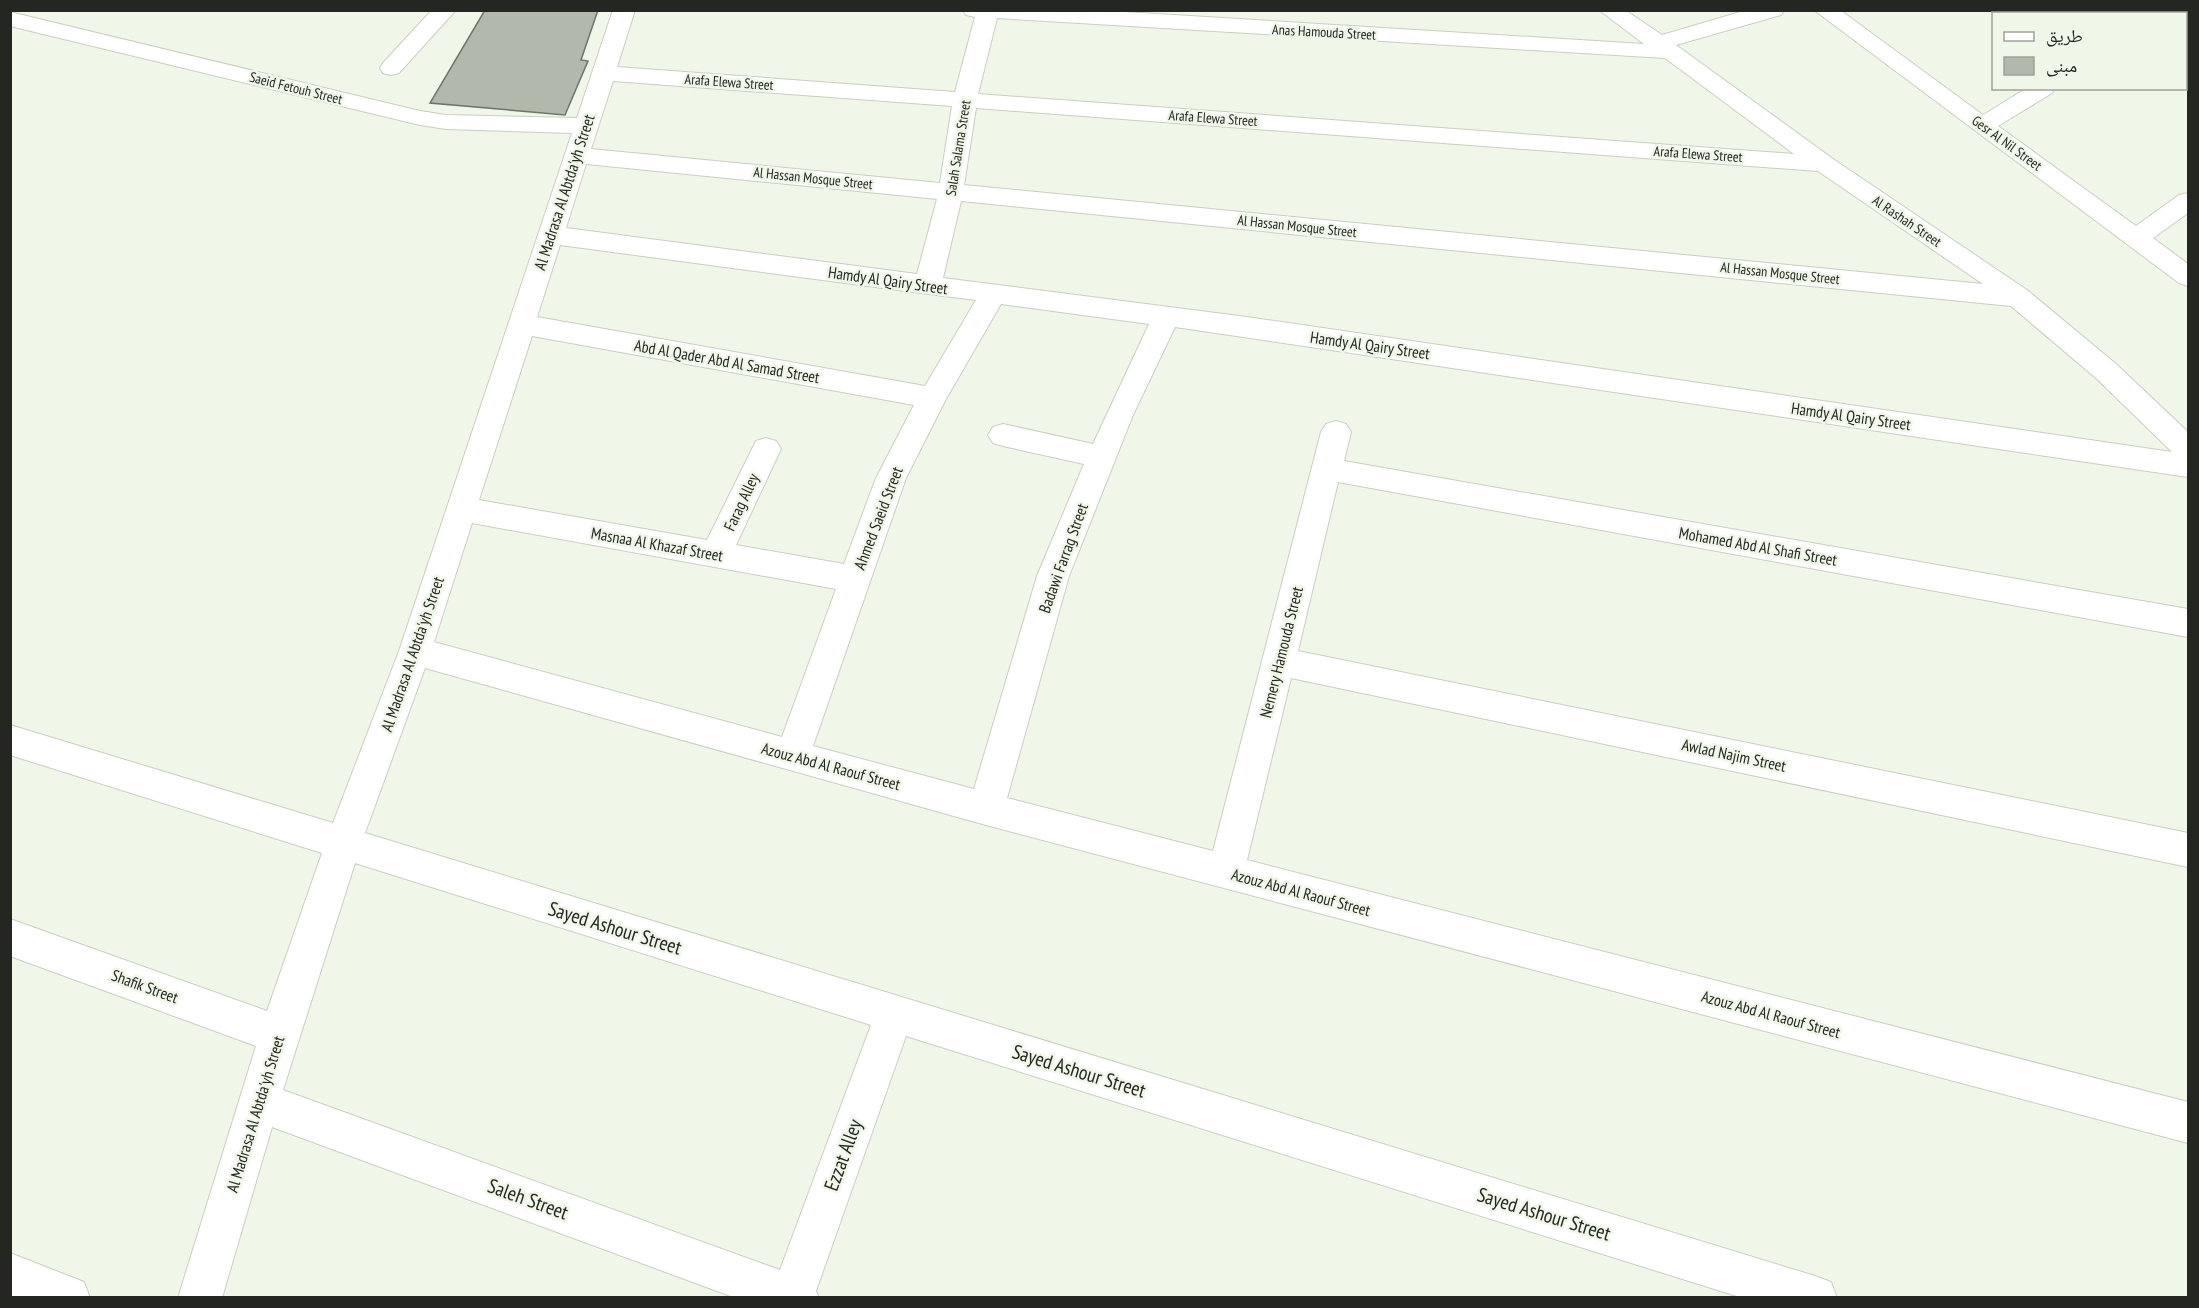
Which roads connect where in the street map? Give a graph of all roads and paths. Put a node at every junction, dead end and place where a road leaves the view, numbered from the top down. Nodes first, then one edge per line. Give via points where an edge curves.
1 (446, 10) edge
2 (624, 10) edge
3 (974, 10) edge
4 (1610, 10) edge
5 (1773, 10) edge
6 (1825, 10) edge
7 (988, 11) edge
8 (10, 19) edge
9 (1667, 48) junction
10 (391, 68) dead end
11 (603, 73) junction
12 (2040, 90) edge
13 (965, 100) junction
14 (1983, 125) junction
15 (581, 140) junction
16 (1823, 164) junction
17 (951, 191) junction
18 (2188, 201) edge
19 (550, 235) junction
20 (2136, 238) junction
21 (2188, 277) edge
22 (928, 285) junction
23 (993, 294) junction
24 (2018, 297) junction
25 (1166, 317) junction
26 (521, 324) junction
27 (932, 398) junction
28 (1336, 432) dead end
29 (1003, 435) dead end
30 (766, 449) dead end
31 (2188, 450) edge
32 (1102, 456) junction
33 (2188, 466) edge
34 (1327, 469) junction
35 (460, 509) junction
36 (716, 555) junction
37 (854, 579) junction
38 (2188, 623) edge
39 (415, 651) junction
40 (1279, 661) junction
41 (10, 740) edge
42 (792, 756) junction
43 (986, 809) junction
44 (343, 844) junction
45 (2188, 850) edge
46 (1226, 872) junction
47 (10, 937) edge
48 (894, 1014) junction
49 (279, 1035) junction
50 (258, 1101) junction
51 (2188, 1123) edge
52 (10, 1275) edge
53 (794, 1297) edge
54 (68, 1298) edge
55 (200, 1298) edge
56 (1815, 1298) edge

1 - 10 street
2 - 11 street, Al Madrasa Al Abtda'yh Street
3 - 7 street, Anas Hamouda Street
4 - 9 street, Al Rashah Street
5 - 9 street
6 - 14 street, Gesr Al Nil Street
7 - 9 street, Anas Hamouda Street
7 - 13 street, Salah Salama Street
8 - 15 street, Saeid Fetouh Street via 420,118
9 - 16 street, Al Rashah Street
11 - 13 street, Arafa Elewa Street
11 - 15 street, Al Madrasa Al Abtda'yh Street
12 - 14 street
13 - 16 street, Arafa Elewa Street
13 - 17 street, Salah Salama Street
14 - 20 street, Gesr Al Nil Street
15 - 17 street, Al Hassan Mosque Street
15 - 19 street, Al Madrasa Al Abtda'yh Street
16 - 24 street, Al Rashah Street
17 - 22 street, Salah Salama Street
17 - 24 street, Al Hassan Mosque Street
18 - 20 street
19 - 22 street, Hamdy Al Qairy Street
19 - 26 street, Al Madrasa Al Abtda'yh Street
20 - 21 street, Gesr Al Nil Street
22 - 23 street, Hamdy Al Qairy Street
23 - 25 street, Hamdy Al Qairy Street
23 - 27 street, Ahmed Saeid Street
24 - 31 street, Al Rashah Street via 2082,348
25 - 32 street, Badawi Farrag Street
25 - 33 street, Hamdy Al Qairy Street
26 - 27 street, Abd Al Qader Abd Al Samad Street
26 - 35 street, Al Madrasa Al Abtda'yh Street
27 - 37 street, Ahmed Saeid Street via 891,478
28 - 34 street, Nemery Hamouda Street
29 - 32 street
30 - 36 street, Farag Alley
32 - 43 street, Badawi Farrag Street via 1053,576
34 - 38 street, Mohamed Abd Al Shafi Street
34 - 40 street, Nemery Hamouda Street
35 - 36 street, Masnaa Al Khazaf Street
35 - 39 street, Al Madrasa Al Abtda'yh Street
36 - 37 street, Masnaa Al Khazaf Street
37 - 42 street, Ahmed Saeid Street
39 - 42 street, Azouz Abd Al Raouf Street
39 - 44 street, Al Madrasa Al Abtda'yh Street
40 - 45 street, Awlad Najim Street
40 - 46 street, Nemery Hamouda Street
41 - 44 street, Sayed Ashour Street
42 - 43 street, Azouz Abd Al Raouf Street
43 - 46 street, Azouz Abd Al Raouf Street
44 - 48 street, Sayed Ashour Street
44 - 49 street, Al Madrasa Al Abtda'yh Street
46 - 51 street, Azouz Abd Al Raouf Street
47 - 49 street, Shafik Street
48 - 53 street, Ezzat Alley
48 - 56 street, Sayed Ashour Street
49 - 50 street, Al Madrasa Al Abtda'yh Street
50 - 53 street, Saleh Street
50 - 55 street, Al Madrasa Al Abtda'yh Street
52 - 54 street

